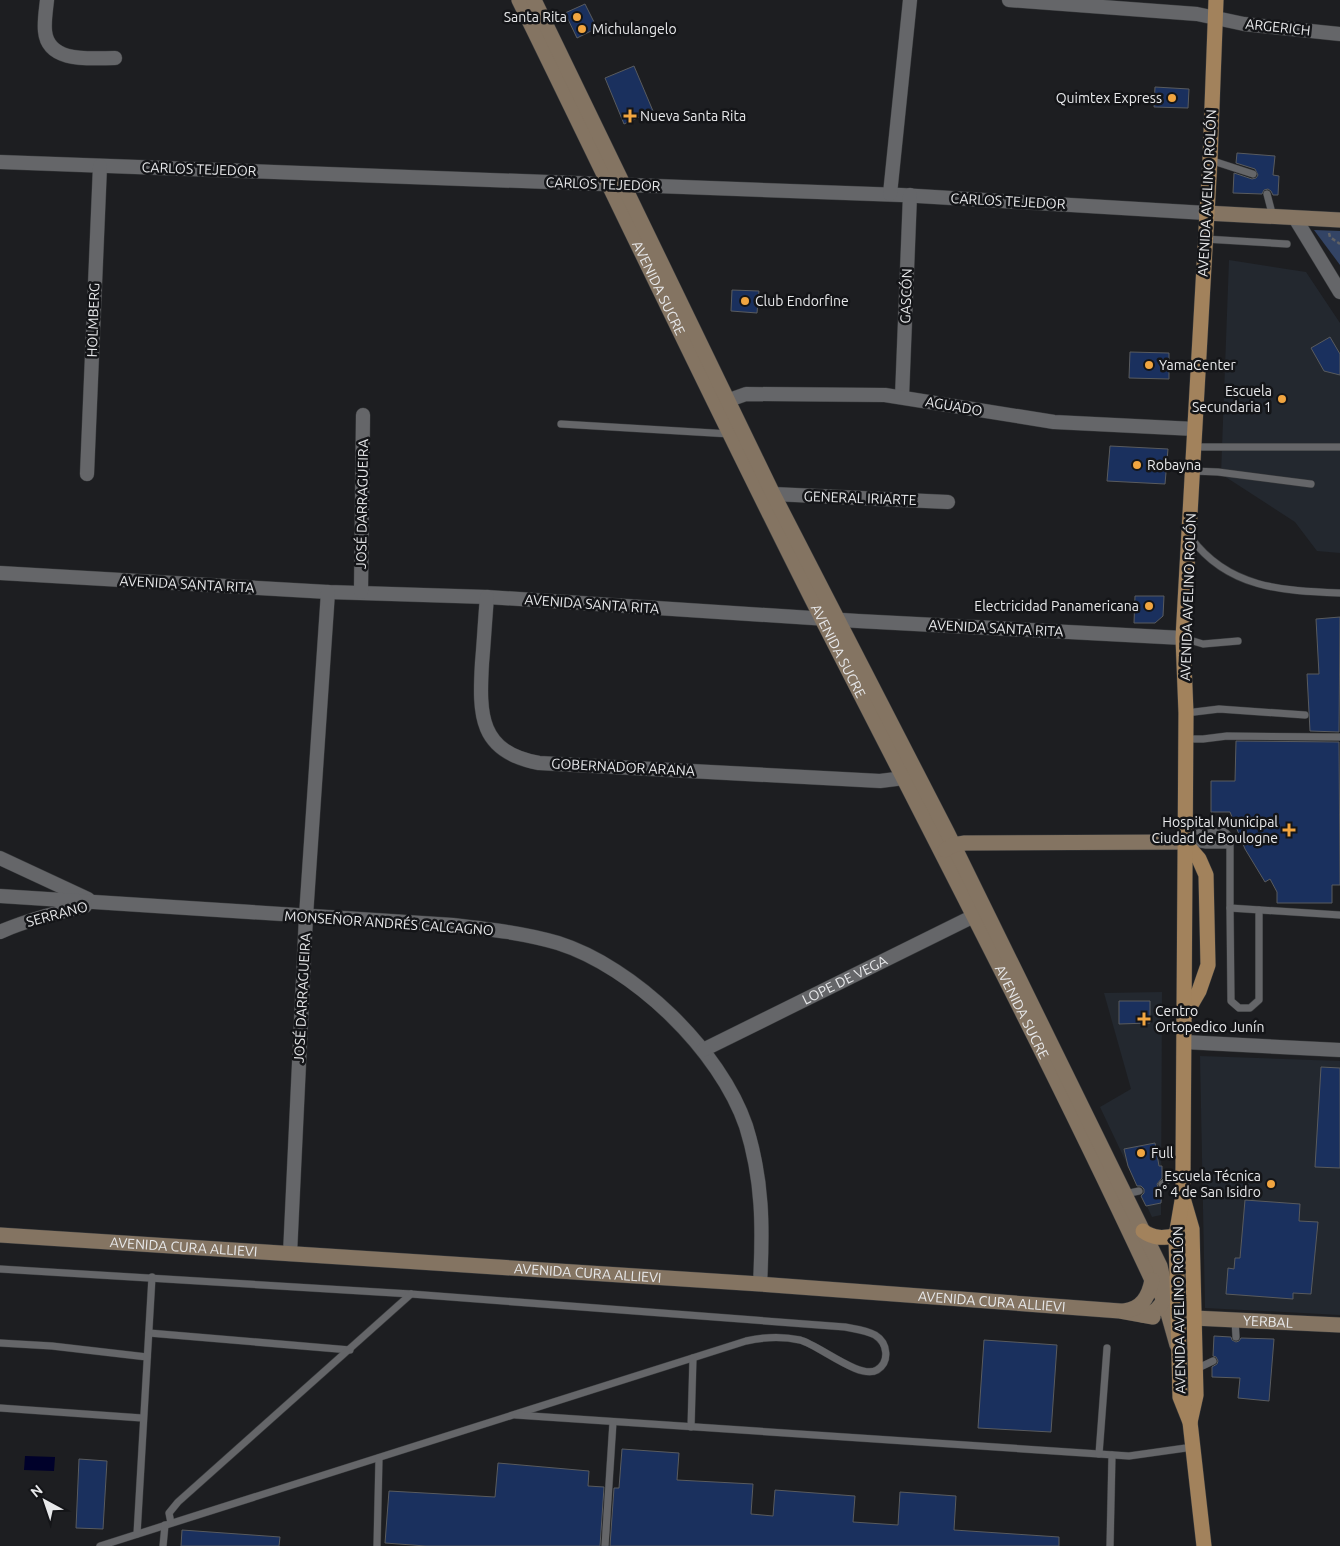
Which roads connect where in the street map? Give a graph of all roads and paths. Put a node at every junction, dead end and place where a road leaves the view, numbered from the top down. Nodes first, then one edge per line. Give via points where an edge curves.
1 (47, 0) edge
2 (519, 0) edge
3 (534, 0) edge
4 (910, 0) edge
5 (1009, 0) edge
6 (1216, 0) edge
7 (1217, 18) junction
8 (1340, 34) edge
9 (115, 58) dead end
10 (1210, 160) junction
11 (0, 162) edge
12 (100, 166) junction
13 (1253, 174) dead end
14 (616, 185) junction
15 (890, 194) junction
16 (1267, 194) dead end
17 (910, 195) junction
18 (1206, 213) junction
19 (1273, 217) junction
20 (1296, 218) junction
21 (1340, 220) edge
22 (1205, 239) junction
23 (1287, 244) dead end
24 (1340, 292) edge
25 (902, 397) junction
26 (721, 402) junction
27 (363, 415) dead end
28 (562, 424) dead end
29 (1195, 429) junction
30 (730, 434) junction
31 (1194, 447) junction
32 (1340, 447) edge
33 (1193, 471) junction
34 (87, 474) dead end
35 (1311, 484) dead end
36 (768, 497) junction
37 (948, 502) dead end
38 (1189, 536) junction
39 (0, 573) edge
40 (328, 592) junction
41 (361, 592) junction
42 (1340, 593) edge
43 (487, 597) junction
44 (829, 619) junction
45 (1184, 638) junction
46 (1238, 641) dead end
47 (1186, 714) junction
48 (1305, 715) dead end
49 (1340, 737) edge
50 (1185, 739) junction
51 (904, 778) junction
52 (1184, 836) junction
53 (1229, 845) junction
54 (948, 848) junction
55 (0, 858) edge
56 (0, 896) edge
57 (98, 903) junction
58 (1230, 908) junction
59 (1259, 910) junction
60 (979, 913) junction
61 (1340, 915) edge
62 (306, 916) junction
63 (0, 932) edge
64 (1184, 1016) junction
65 (1184, 1042) junction
66 (703, 1050) junction
67 (1340, 1050) edge
68 (1183, 1170) junction
69 (1162, 1184) dead end
70 (1183, 1195) junction
71 (1143, 1231) junction
72 (0, 1235) edge
73 (1176, 1236) junction
74 (290, 1254) junction
75 (0, 1269) edge
76 (152, 1277) junction
77 (1152, 1280) junction
78 (760, 1284) junction
79 (411, 1294) junction
80 (1164, 1299) junction
81 (1120, 1311) junction
82 (1144, 1315) junction
83 (1194, 1318) junction
84 (1235, 1320) junction
85 (1340, 1325) edge
86 (1171, 1327) junction
87 (149, 1333) junction
88 (1236, 1338) dead end
89 (0, 1343) edge
90 (1107, 1348) dead end
91 (350, 1350) junction
92 (1178, 1350) junction
93 (147, 1357) junction
94 (693, 1358) junction
95 (1213, 1361) dead end
96 (1196, 1369) junction
97 (0, 1408) edge
98 (512, 1415) junction
99 (142, 1418) junction
100 (613, 1422) junction
101 (1190, 1422) junction
102 (691, 1427) junction
103 (1193, 1447) junction
104 (1099, 1454) junction
105 (1112, 1455) junction
106 (379, 1458) junction
107 (168, 1524) junction
108 (137, 1534) junction
109 (100, 1546) edge
110 (163, 1546) edge
111 (376, 1546) edge
112 (605, 1546) edge
113 (1110, 1546) edge
114 (1204, 1546) edge

1 - 9 street via 45,33 56,52 72,57
2 - 14 main road, AVENIDA SUCRE
3 - 14 main road, AVENIDA SUCRE
4 - 15 street
5 - 7 street, ARGERICH
6 - 7 main road, AVENIDA AVELINO ROLÓN
7 - 8 street, ARGERICH
7 - 10 main road, AVENIDA AVELINO ROLÓN
10 - 13 lane
10 - 18 main road, AVENIDA AVELINO ROLÓN
11 - 12 street, CARLOS TEJEDOR
12 - 14 street, CARLOS TEJEDOR
12 - 34 street, HOLMBERG
14 - 15 street, CARLOS TEJEDOR
14 - 26 main road, AVENIDA SUCRE
15 - 17 street, CARLOS TEJEDOR
16 - 19 lane
17 - 18 street, CARLOS TEJEDOR
17 - 25 street, GASCÓN
18 - 19 main road
18 - 22 main road, AVENIDA AVELINO ROLÓN
19 - 20 main road
20 - 21 main road
20 - 24 street
22 - 23 lane
22 - 29 main road, AVENIDA AVELINO ROLÓN
25 - 26 street, AGUADO via 746,394
25 - 29 street, AGUADO via 1054,422
26 - 30 main road, AVENIDA SUCRE
26 - 36 main road, AVENIDA SUCRE
27 - 41 street, JOSÉ DARRAGUEIRA
28 - 30 lane
29 - 31 main road, AVENIDA AVELINO ROLÓN
30 - 36 main road, AVENIDA SUCRE
31 - 32 lane
31 - 33 main road, AVENIDA AVELINO ROLÓN
33 - 35 lane
33 - 38 main road, AVENIDA AVELINO ROLÓN
36 - 37 street, GENERAL IRIARTE
36 - 44 main road, AVENIDA SUCRE
38 - 42 lane via 1211,561 1242,579 1301,592
38 - 45 main road, AVENIDA AVELINO ROLÓN
39 - 40 street, AVENIDA SANTA RITA
40 - 41 street, AVENIDA SANTA RITA
40 - 62 street, JOSÉ DARRAGUEIRA
41 - 43 street, AVENIDA SANTA RITA
43 - 44 street, AVENIDA SANTA RITA
43 - 51 street, GOBERNADOR ARANA via 481,708 492,739 512,756 539,763 880,781
44 - 45 street, AVENIDA SANTA RITA
44 - 51 main road, AVENIDA SUCRE
44 - 54 main road, AVENIDA SUCRE
45 - 46 lane via 1203,644
45 - 47 main road, AVENIDA AVELINO ROLÓN
47 - 48 lane via 1219,708
47 - 50 main road, AVENIDA AVELINO ROLÓN
49 - 50 lane
50 - 52 main road, AVENIDA AVELINO ROLÓN
51 - 54 main road, AVENIDA SUCRE
52 - 53 lane via 1206,844
52 - 53 lane via 1224,831 1230,837
52 - 54 main road via 965,843
52 - 64 main road, AVENIDA AVELINO ROLÓN
52 - 64 main road via 1206,874 1208,965 1199,991
53 - 58 lane
54 - 60 main road, AVENIDA SUCRE
55 - 57 street, SERRANO
56 - 57 street, MONSEÑOR ANDRÉS CALCAGNO
57 - 62 street, MONSEÑOR ANDRÉS CALCAGNO
57 - 63 street, SERRANO
58 - 59 lane
58 - 59 lane via 1231,1001 1239,1008 1250,1008 1259,1000
59 - 61 lane
60 - 66 street, LOPE DE VEGA
60 - 71 main road, AVENIDA SUCRE via 1132,1193
60 - 77 main road, AVENIDA SUCRE
62 - 66 street, MONSEÑOR ANDRÉS CALCAGNO via 453,925 558,943 616,970 662,1007
62 - 74 street, JOSÉ DARRAGUEIRA
64 - 65 main road, AVENIDA AVELINO ROLÓN
65 - 67 street
65 - 68 main road, AVENIDA AVELINO ROLÓN
66 - 78 street, MONSEÑOR ANDRÉS CALCAGNO via 738,1107 753,1153 762,1211
68 - 69 lane
68 - 70 main road, AVENIDA AVELINO ROLÓN
70 - 73 main road, AVENIDA AVELINO ROLÓN
70 - 83 main road, AVENIDA AVELINO ROLÓN via 1192,1229
71 - 73 main road via 1159,1238
71 - 80 main road, AVENIDA SUCRE via 1160,1266
72 - 74 main road, AVENIDA CURA ALLIEVI
73 - 92 main road, AVENIDA AVELINO ROLÓN
74 - 78 main road, AVENIDA CURA ALLIEVI
75 - 76 lane
76 - 79 lane
76 - 87 lane
77 - 80 main road, AVENIDA SUCRE
77 - 81 main road via 1146,1300 1130,1310
78 - 81 main road, AVENIDA CURA ALLIEVI
79 - 91 lane
79 - 94 lane via 845,1327 876,1336 884,1345 886,1356 875,1372 864,1373 802,1341 776,1337 746,1341
80 - 82 main road via 1157,1310
80 - 86 main road, AVENIDA SUCRE
81 - 82 main road, AVENIDA CURA ALLIEVI
82 - 86 main road, AVENIDA CURA ALLIEVI
83 - 84 main road, YERBAL
83 - 96 main road, AVENIDA AVELINO ROLÓN
84 - 85 main road, YERBAL
84 - 88 lane
86 - 92 main road, AVENIDA SUCRE
87 - 91 lane
87 - 93 lane
89 - 93 lane
90 - 104 lane
91 - 107 lane via 178,1502 169,1513
92 - 101 main road, AVENIDA AVELINO ROLÓN via 1180,1397
93 - 99 lane
94 - 98 lane
94 - 102 lane
95 - 96 lane
96 - 101 main road, AVENIDA AVELINO ROLÓN via 1196,1395
97 - 99 lane
98 - 100 lane
98 - 106 lane
99 - 108 lane
100 - 102 lane
100 - 112 lane
101 - 103 main road, AVENIDA AVELINO ROLÓN
102 - 104 lane
103 - 105 lane via 1129,1456
103 - 114 main road, AVENIDA AVELINO ROLÓN
104 - 105 lane
105 - 113 lane
106 - 107 lane
106 - 111 lane
107 - 108 lane
107 - 110 lane
108 - 109 lane

